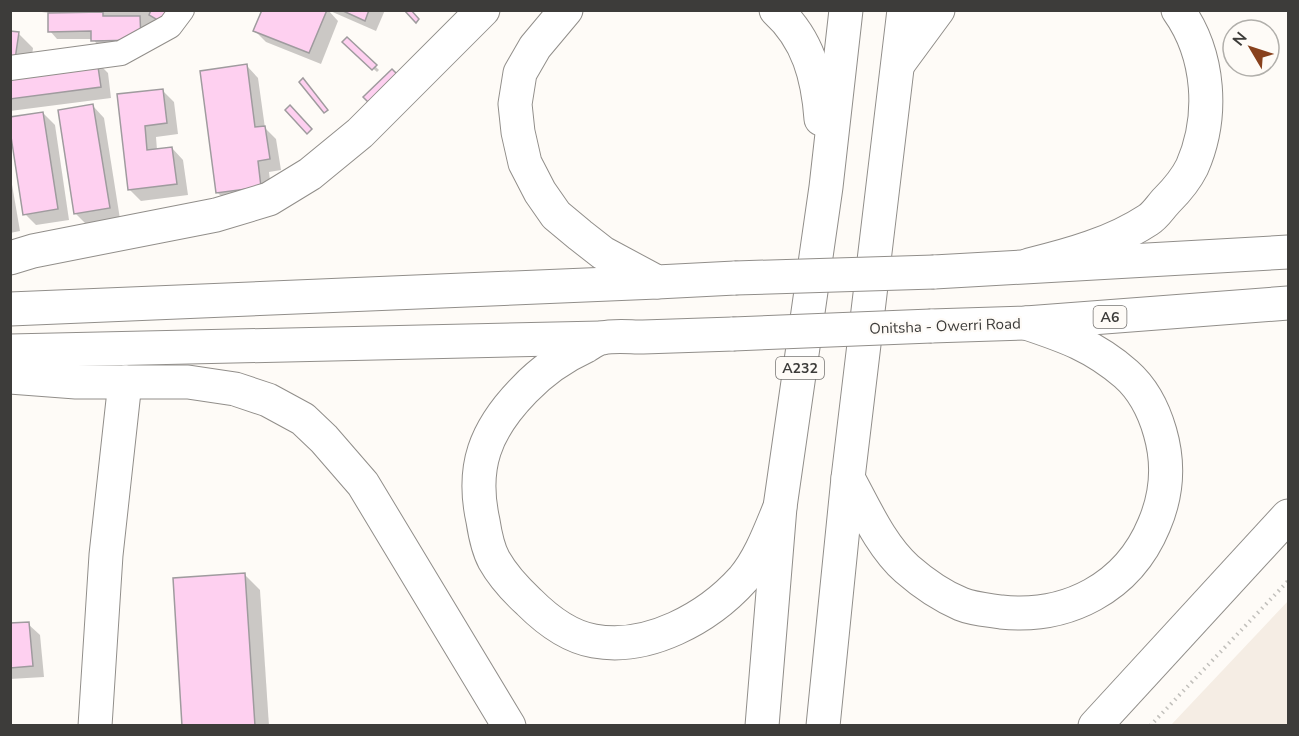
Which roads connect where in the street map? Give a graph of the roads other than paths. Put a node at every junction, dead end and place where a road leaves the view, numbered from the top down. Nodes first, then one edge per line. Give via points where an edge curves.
1 (182, 10) edge
2 (483, 10) edge
3 (566, 10) edge
4 (776, 10) edge
5 (846, 10) edge
6 (904, 10) edge
7 (938, 10) edge
8 (1178, 10) edge
9 (898, 64) junction
10 (10, 68) edge
11 (826, 187) junction
12 (1288, 252) edge
13 (10, 258) edge
14 (1029, 265) junction
15 (657, 282) junction
16 (1288, 303) edge
17 (10, 309) edge
18 (1026, 323) junction
19 (601, 338) junction
20 (10, 351) edge
21 (10, 377) edge
22 (125, 382) junction
23 (848, 478) junction
24 (780, 507) junction
25 (1288, 516) edge
26 (95, 726) edge
27 (509, 726) edge
28 (762, 726) edge
29 (824, 726) edge
30 (1095, 726) edge

1 - 10 street via 170,26 121,52
2 - 13 main road via 360,133 310,174 269,199 216,215
3 - 15 main road via 535,47 520,73 515,104 525,163 556,215 603,253
4 - 11 main road via 805,47 816,77
5 - 11 main road, A232
6 - 9 main road
7 - 9 main road
8 - 14 main road via 1199,50 1205,78 1202,136 1191,168 1150,219 1082,252
9 - 23 main road
11 - 24 main road, A232
12 - 14 main road
14 - 15 main road, bridge
15 - 17 main road
16 - 18 main road, Onitsha - Owerri Road / A6
18 - 19 main road, Onitsha - Owerri Road / A6, bridge
18 - 23 main road via 1074,339 1099,353 1128,375 1156,418 1165,451 1166,482 1160,512 1148,541 1131,564 1106,586 1080,602 1053,611 1024,614 962,604 934,590 906,568 886,545
19 - 20 main road, Onitsha - Owerri Road
19 - 24 main road via 555,363 517,397 496,423 477,478 479,506 494,560 515,589 539,612 592,641 618,643 649,638 689,622 743,579
21 - 22 main road
22 - 26 main road via 106,555
22 - 27 main road via 188,382 235,389 268,400 303,419 363,484
23 - 29 main road
24 - 28 main road, A232
25 - 30 main road

